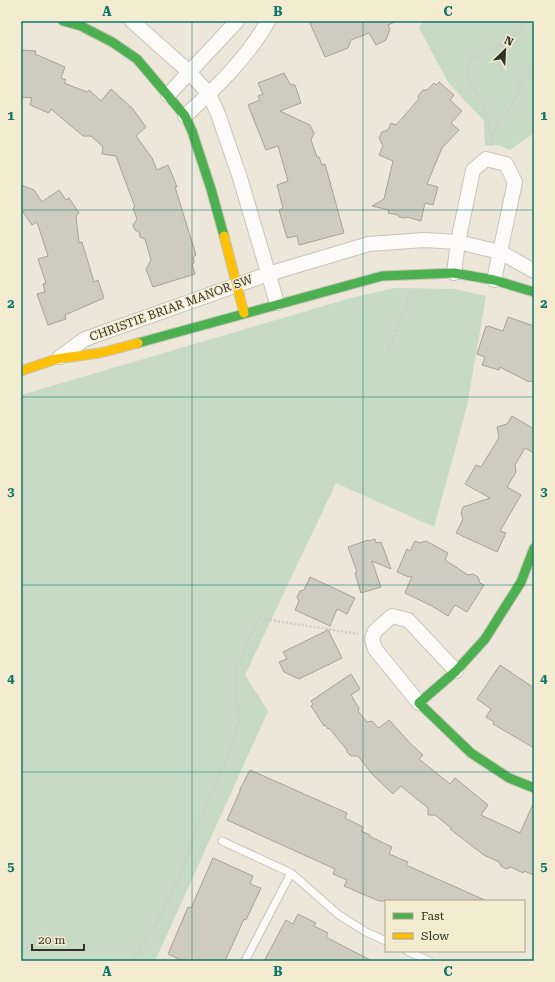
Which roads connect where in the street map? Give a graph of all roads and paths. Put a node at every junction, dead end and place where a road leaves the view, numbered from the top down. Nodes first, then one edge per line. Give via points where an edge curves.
1 (63, 21) edge
2 (132, 21) edge
3 (237, 21) edge
4 (268, 21) edge
5 (526, 21) edge
6 (534, 69) edge
7 (189, 72) junction
8 (209, 94) junction
9 (168, 95) junction
10 (185, 116) junction
11 (492, 142) junction
12 (486, 159) junction
13 (458, 242) junction
14 (500, 252) junction
15 (534, 272) edge
16 (454, 273) junction
17 (268, 274) junction
18 (494, 280) junction
19 (237, 285) junction
20 (409, 290) dead end
21 (534, 292) edge
22 (277, 303) junction
23 (244, 313) junction
24 (388, 350) dead end
25 (56, 360) junction
26 (21, 370) edge
27 (534, 548) edge
28 (372, 639) junction
29 (456, 671) junction
30 (419, 703) junction
31 (534, 788) edge
32 (222, 841) dead end
33 (291, 873) junction
34 (385, 941) edge
35 (409, 952) edge
36 (132, 961) edge
37 (245, 961) edge
38 (429, 961) edge

1 - 9 street via 81,26 137,59
2 - 7 street
3 - 7 street
4 - 8 street via 258,39
5 - 11 path via 521,30 506,42 473,58 468,65 468,75 488,116
6 - 11 path via 522,83 511,107 498,123
7 - 8 street
7 - 9 street
8 - 10 street
8 - 17 street via 240,178
9 - 10 street
10 - 19 street via 211,188
11 - 12 path
12 - 13 street via 473,170
12 - 14 street via 506,164 515,182
13 - 14 street, CHRISTIE BRIAR MANOR SW
13 - 16 street
13 - 17 street, CHRISTIE BRIAR MANOR SW via 424,240 369,244
14 - 15 street, CHRISTIE BRIAR MANOR SW
14 - 18 street
16 - 18 street, CHRISTIE BRIAR MANOR SW
16 - 22 street, CHRISTIE BRIAR MANOR SW via 382,276
17 - 19 street, CHRISTIE BRIAR MANOR SW
17 - 22 street
18 - 21 street, CHRISTIE BRIAR MANOR SW
19 - 23 street
19 - 25 street, CHRISTIE BRIAR MANOR SW via 85,339
20 - 24 path via 406,307
22 - 23 street, CHRISTIE BRIAR MANOR SW
23 - 25 street, CHRISTIE BRIAR MANOR SW via 100,353
25 - 26 street, CHRISTIE BRIAR MANOR SW
27 - 29 street via 521,582 485,638
28 - 29 street via 375,631 392,616 408,620
28 - 30 street via 375,649
28 - 36 path via 362,634 258,618 236,670 239,722 233,744 174,890 151,934
29 - 30 street
30 - 31 street via 471,753 509,778
32 - 33 lane
33 - 34 lane via 340,915
33 - 37 lane
35 - 38 lane

